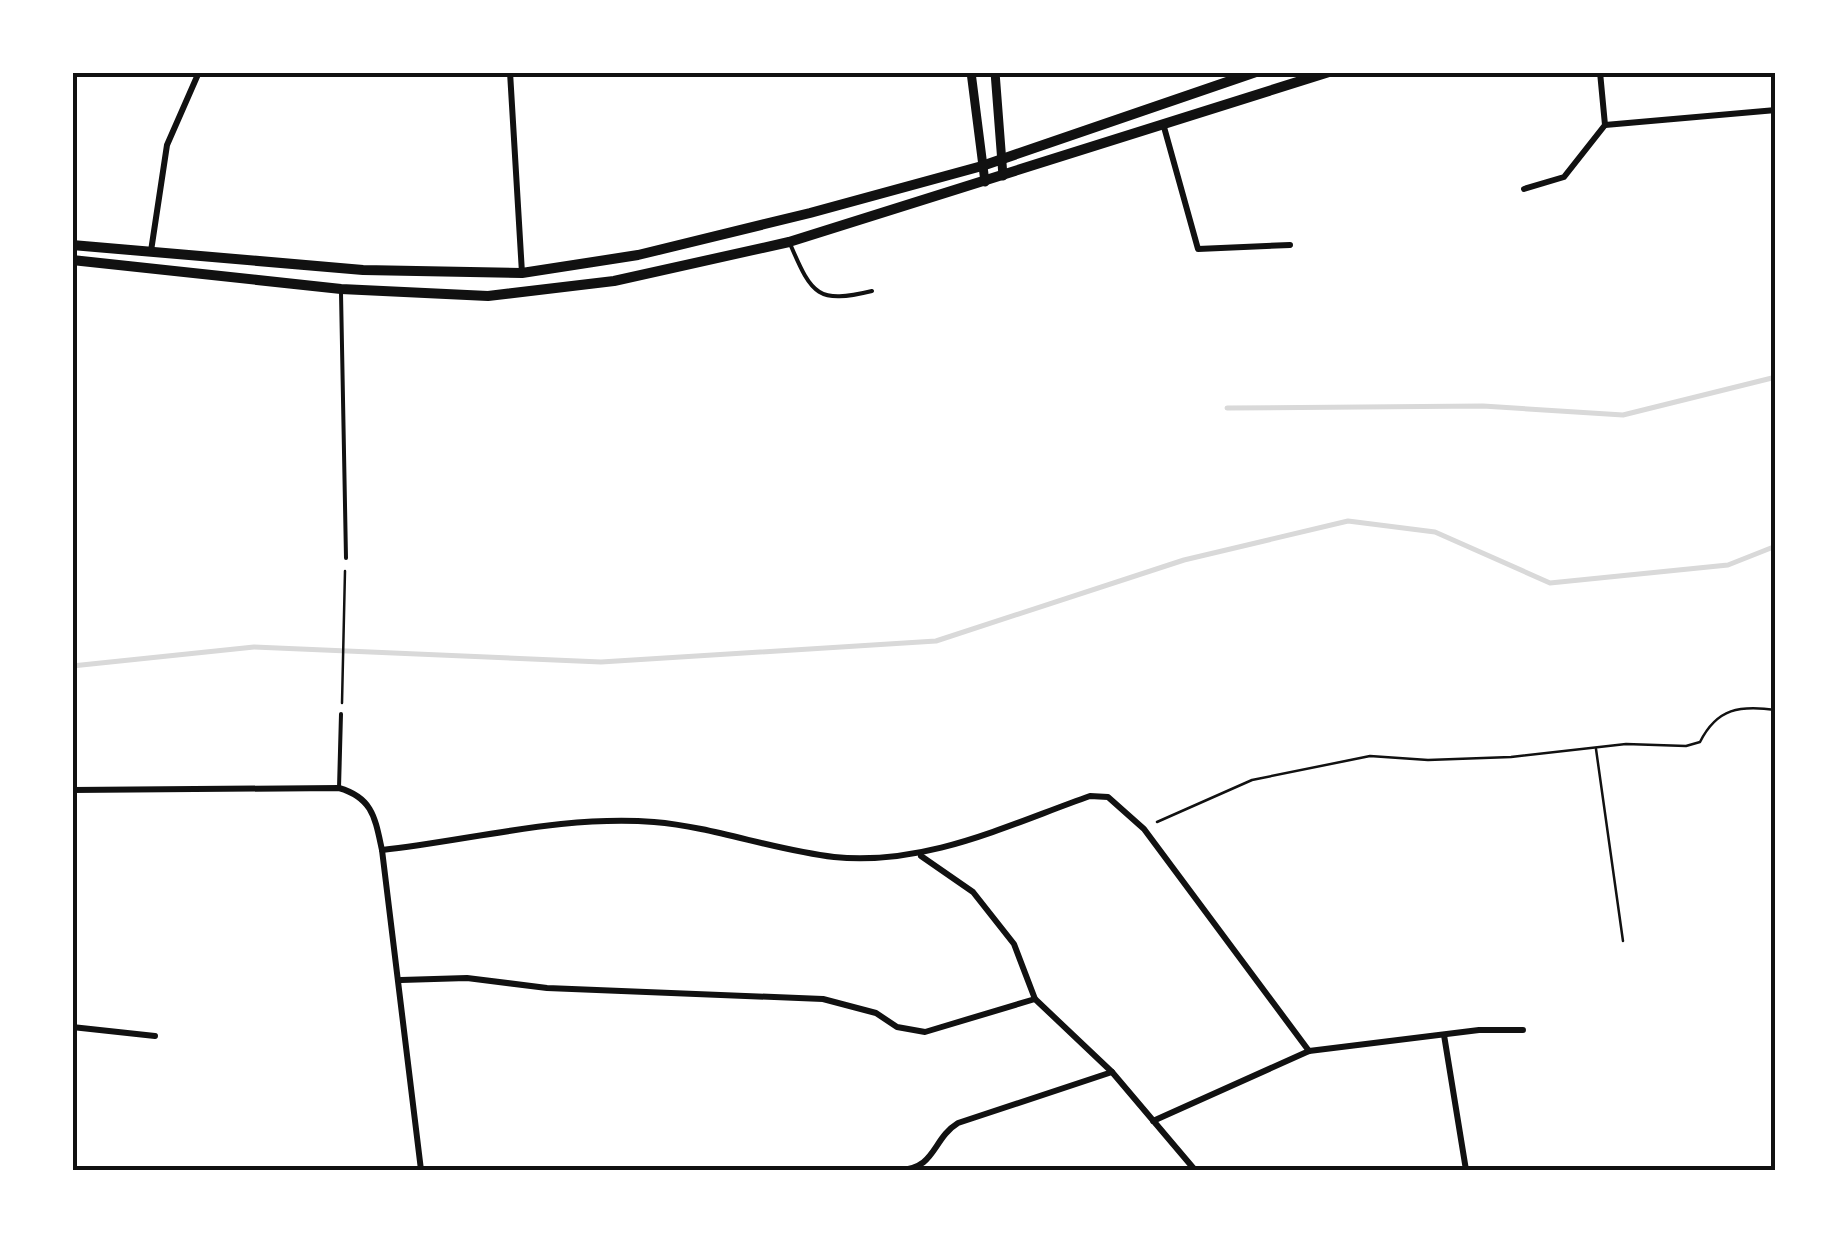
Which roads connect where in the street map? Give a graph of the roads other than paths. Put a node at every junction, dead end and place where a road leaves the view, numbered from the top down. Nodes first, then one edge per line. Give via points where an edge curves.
1 (199, 72) edge
2 (510, 72) edge
3 (970, 72) edge
4 (995, 72) edge
5 (1256, 72) edge
6 (1329, 72) edge
7 (1600, 72) edge
8 (1776, 110) edge
9 (1605, 125) junction
10 (1164, 127) junction
11 (1003, 158) junction
12 (982, 166) junction
13 (1003, 176) junction
14 (986, 182) junction
15 (1524, 189) dead end
16 (789, 242) junction
17 (72, 245) edge
18 (1290, 245) dead end
19 (151, 252) junction
20 (72, 260) edge
21 (522, 273) junction
22 (341, 289) junction
23 (872, 292) dead end
24 (346, 558) road end
25 (341, 714) road end
26 (339, 788) junction
27 (72, 790) edge
28 (382, 850) junction
29 (921, 856) junction
30 (400, 980) junction
31 (1036, 999) junction
32 (72, 1026) edge
33 (1522, 1030) dead end
34 (1444, 1035) junction
35 (155, 1036) dead end
36 (1309, 1052) junction
37 (1112, 1072) junction
38 (1153, 1121) junction
39 (421, 1170) edge
40 (900, 1170) edge
41 (1195, 1170) edge
42 (1466, 1170) edge

1 - 19 street via 166,144
2 - 21 street
3 - 12 street
4 - 11 street
5 - 11 main road
6 - 10 main road
7 - 9 street
8 - 9 street
9 - 15 street via 1564,177
10 - 13 main road
10 - 18 street via 1198,249
11 - 12 main road
11 - 13 street
12 - 14 street
12 - 21 main road via 725,236
13 - 14 main road
14 - 16 main road
16 - 22 main road via 614,281 488,296
16 - 23 lane via 820,295 841,299
17 - 19 main road
19 - 21 main road via 362,270
20 - 22 main road
22 - 24 lane
25 - 26 lane
26 - 27 street
26 - 28 street via 360,794 372,810
28 - 29 street via 500,829 656,822 833,856
28 - 30 street
29 - 31 street via 972,892 1014,944
29 - 36 street via 1090,796 1108,797 1144,829
30 - 31 street via 467,978 547,988 822,999 925,1032
30 - 39 street
31 - 37 street
32 - 35 street
33 - 34 street
34 - 36 street
34 - 42 street
36 - 38 street
37 - 38 street
37 - 40 street via 958,1124 946,1130 930,1162
38 - 41 street

